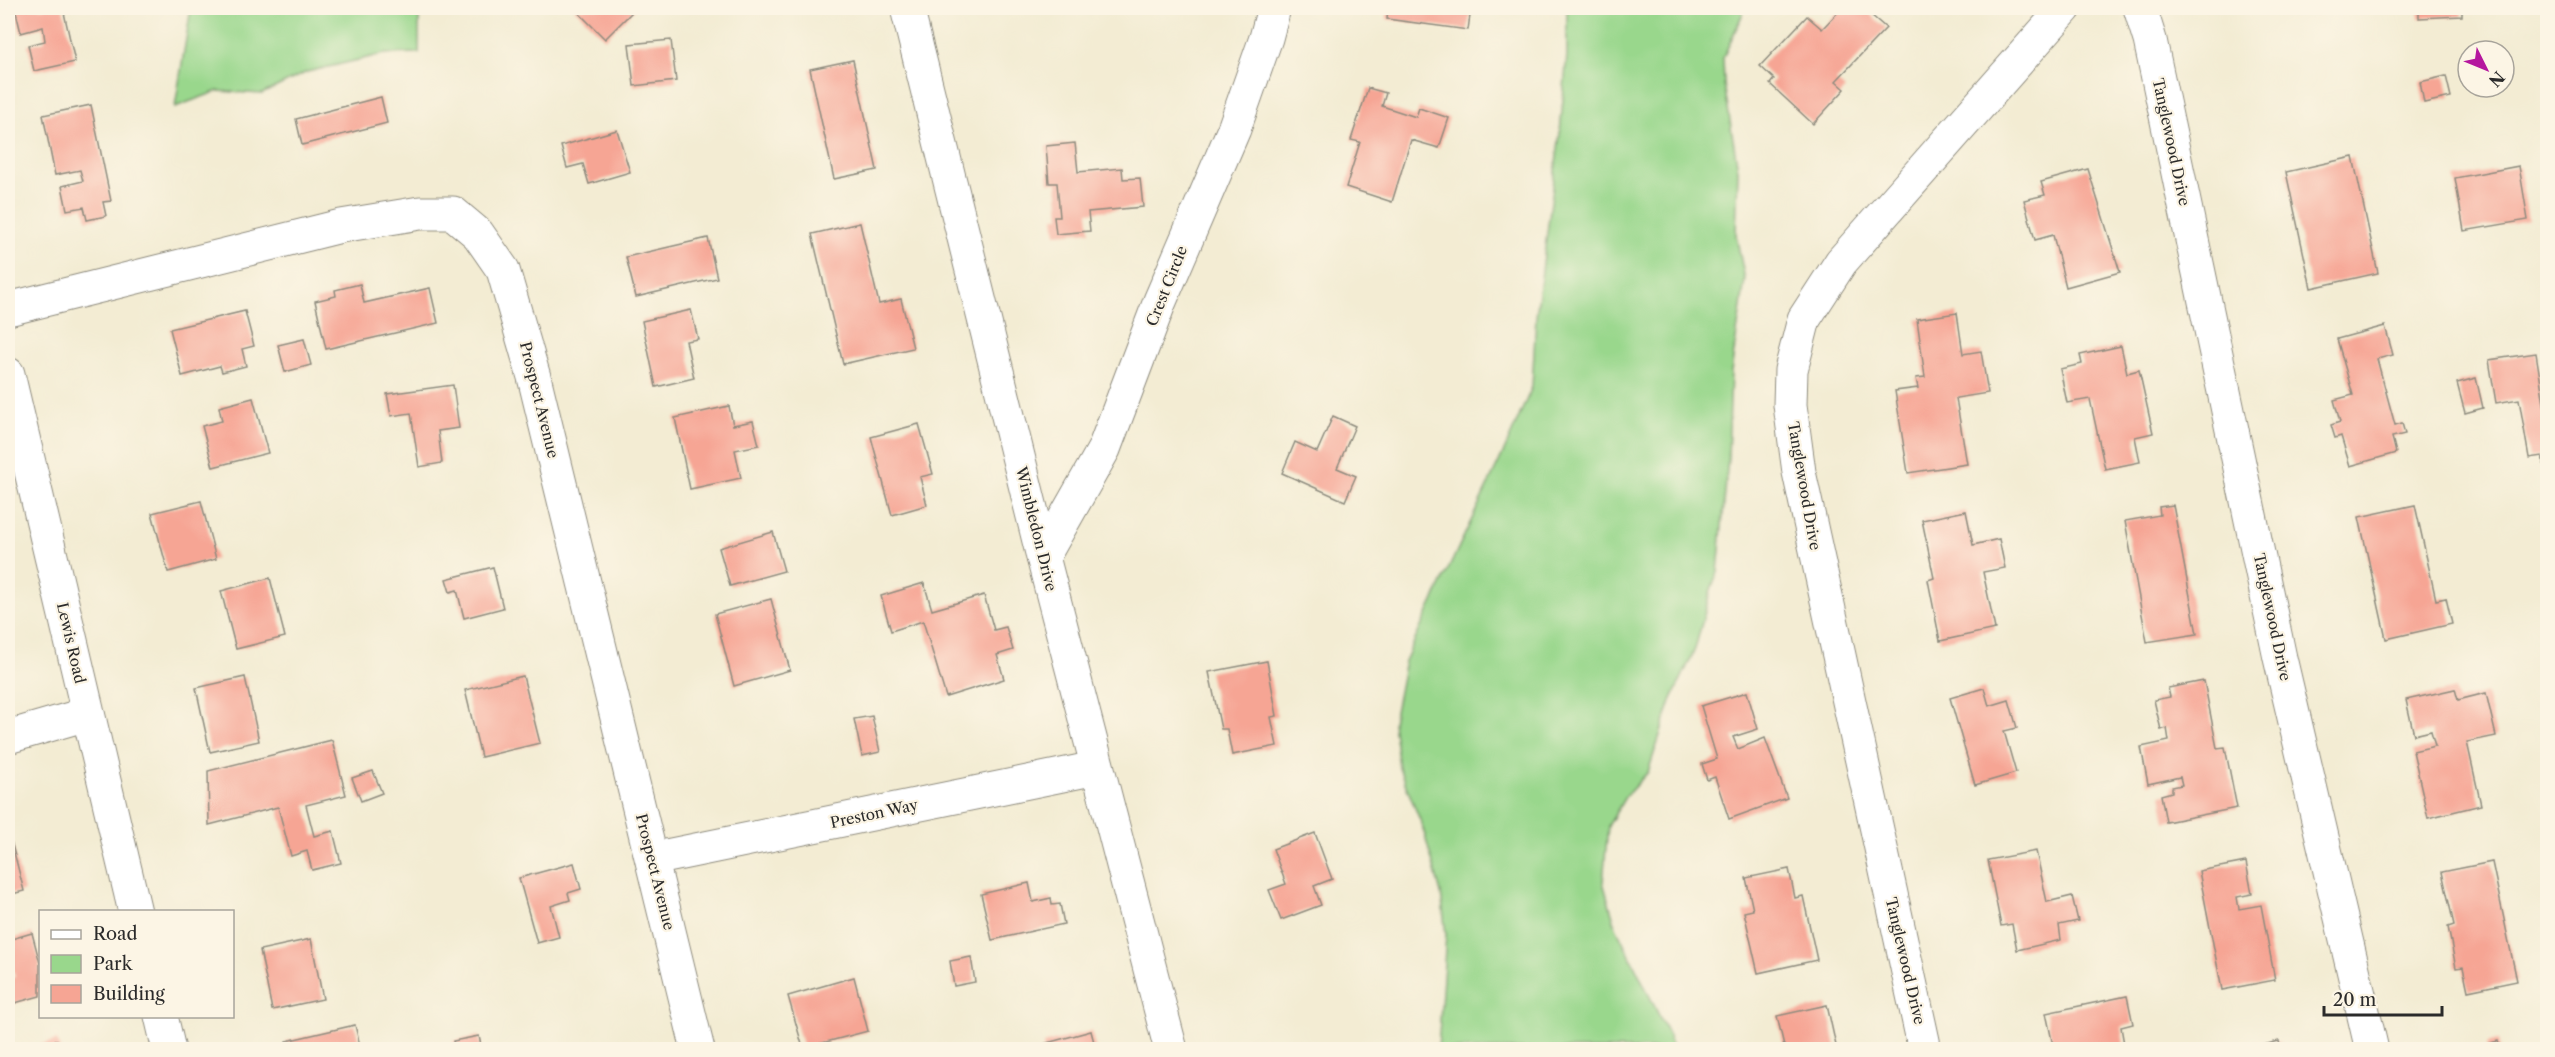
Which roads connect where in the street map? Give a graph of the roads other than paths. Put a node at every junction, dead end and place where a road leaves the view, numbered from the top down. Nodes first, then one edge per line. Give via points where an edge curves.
1 (907, 8) edge
2 (1274, 8) edge
3 (2065, 8) edge
4 (2140, 8) edge
5 (8, 309) edge
6 (8, 374) edge
7 (13, 420) edge
8 (1043, 557) junction
9 (87, 714) junction
10 (8, 737) edge
11 (1096, 768) junction
12 (652, 860) junction
13 (135, 910) edge
14 (161, 1018) edge
15 (169, 1050) edge
16 (698, 1050) edge
17 (1171, 1050) edge
18 (1925, 1050) edge
19 (2372, 1050) edge

1 - 8 street, Wimbledon Drive
2 - 8 street, Crest Circle via 1234,129 1160,301 1104,449
3 - 18 street, Tanglewood Drive via 1840,262 1804,319 1791,370 1790,405 1799,472
4 - 19 street, Tanglewood Drive via 2280,658
5 - 12 street, Prospect Avenue via 341,226 420,213 453,213 478,234 503,270 534,376
6 - 7 street, Lewis Road
7 - 9 street, Lewis Road
8 - 11 street, Wimbledon Drive
9 - 10 street
9 - 13 street, Lewis Road
11 - 12 street, Preston Way
11 - 17 street, Wimbledon Drive
12 - 16 street, Prospect Avenue
14 - 15 street

